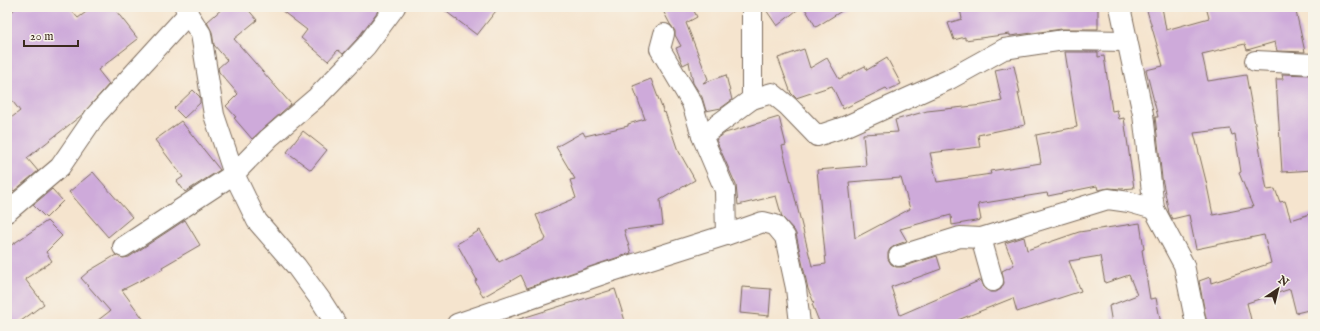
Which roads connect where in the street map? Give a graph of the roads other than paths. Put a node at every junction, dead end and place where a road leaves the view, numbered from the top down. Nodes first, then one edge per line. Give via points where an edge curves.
1 (395, 7) edge
2 (752, 7) edge
3 (1120, 7) edge
4 (186, 10) edge
5 (664, 34) dead end
6 (1127, 41) junction
7 (1255, 61) dead end
8 (1313, 64) edge
9 (752, 99) junction
10 (702, 136) junction
11 (234, 174) junction
12 (1154, 209) junction
13 (7, 212) edge
14 (726, 235) junction
15 (981, 238) junction
16 (123, 247) dead end
17 (899, 256) dead end
18 (993, 281) dead end
19 (336, 324) edge
20 (457, 324) edge
21 (800, 324) edge
22 (1196, 324) edge

1 - 11 street via 366,46 347,66
2 - 9 street
3 - 6 street
4 - 11 street via 201,34 214,115
4 - 13 street via 95,116 60,168
5 - 10 street via 660,49 692,102
6 - 9 street via 1064,40 1004,49 948,80 844,127 818,136 772,93
6 - 12 street via 1143,114
7 - 8 street
9 - 10 street
10 - 14 street via 725,190
11 - 16 street
11 - 19 street via 256,221 296,266
12 - 15 street via 1108,199
12 - 22 street via 1184,265
14 - 20 street
14 - 21 street via 763,222 775,225 785,237 796,288
15 - 17 street via 960,237
15 - 18 street

